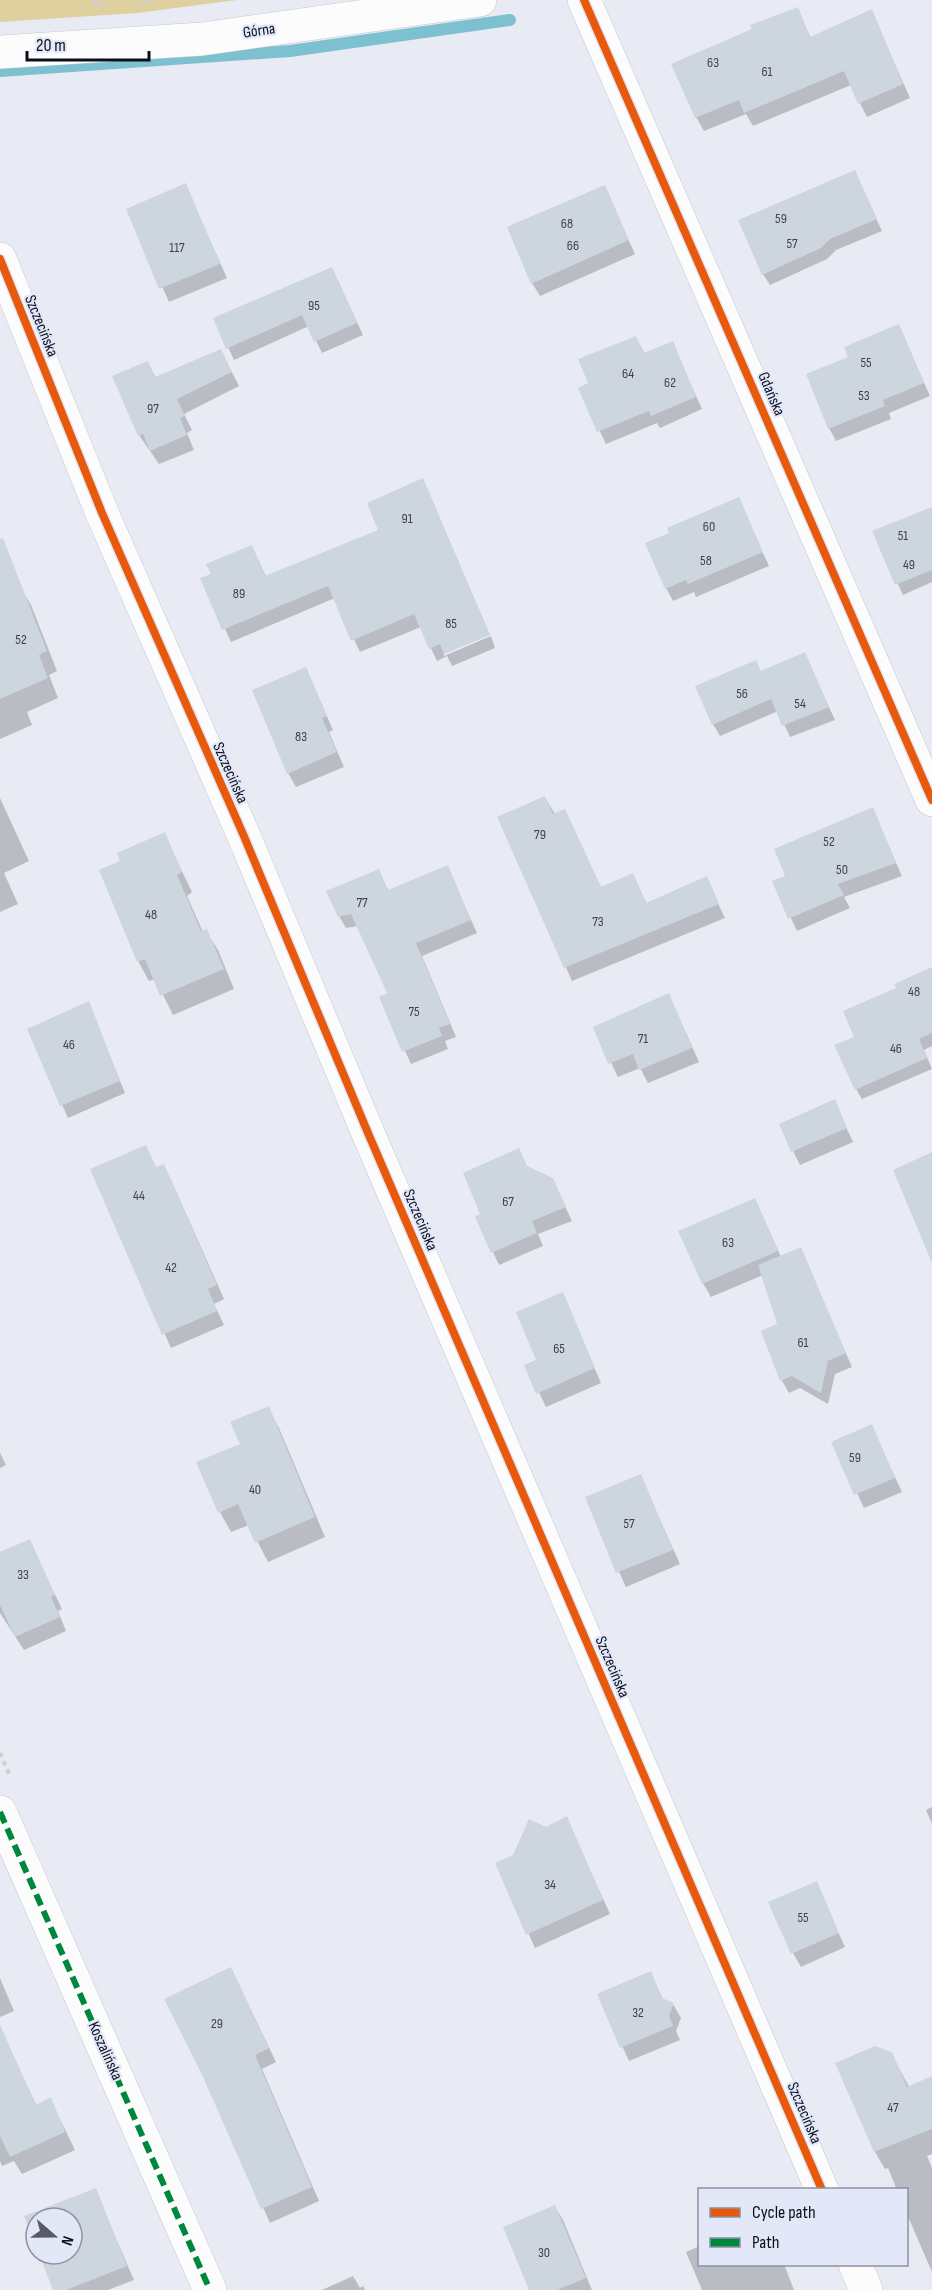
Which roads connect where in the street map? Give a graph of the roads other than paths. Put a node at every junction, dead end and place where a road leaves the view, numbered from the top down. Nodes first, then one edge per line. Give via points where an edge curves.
1 (480, 0) edge
2 (584, 0) edge
3 (0, 52) edge
4 (0, 259) edge
5 (932, 800) edge
6 (0, 1812) edge
7 (821, 2188) edge
8 (855, 2266) edge
9 (210, 2290) edge
10 (866, 2290) edge

1 - 3 street, Górna via 202,39
2 - 5 street, Gdańska
4 - 7 street, Szczecińska via 102,513
6 - 9 street, Koszalińska
8 - 10 street

